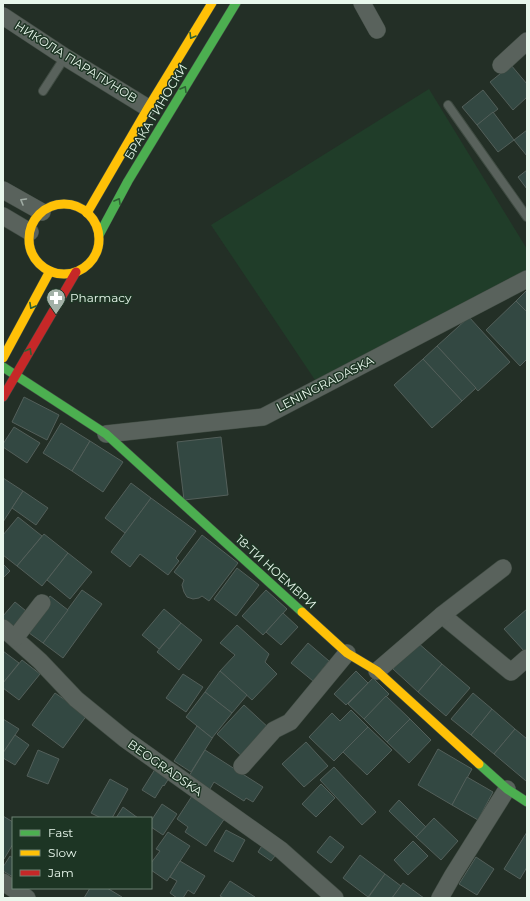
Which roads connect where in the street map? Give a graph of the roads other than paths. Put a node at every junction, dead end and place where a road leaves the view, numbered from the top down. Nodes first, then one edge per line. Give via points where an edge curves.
1 (212, 3) edge
2 (236, 3) edge
3 (362, 3) edge
4 (3, 16) edge
5 (377, 30) dead end
6 (527, 41) edge
7 (65, 57) junction
8 (500, 65) dead end
9 (43, 92) dead end
10 (448, 105) dead end
11 (148, 108) junction
12 (3, 190) edge
13 (42, 212) junction
14 (87, 213) junction
15 (3, 216) edge
16 (527, 217) edge
17 (30, 232) junction
18 (98, 235) junction
19 (50, 271) junction
20 (76, 272) junction
21 (527, 279) edge
22 (3, 358) edge
23 (3, 367) edge
24 (15, 375) junction
25 (3, 397) edge
26 (106, 434) junction
27 (503, 568) dead end
28 (42, 603) dead end
29 (442, 615) junction
30 (9, 633) edge
31 (347, 653) junction
32 (527, 658) edge
33 (377, 671) junction
34 (242, 766) dead end
35 (520, 793) edge
36 (3, 882) edge
37 (12, 888) edge
38 (14, 889) edge
39 (28, 898) edge
40 (335, 898) edge
41 (440, 898) edge

1 -> 11 street, БРАЌА ГИНОСКИ
18 -> 2 street, БРАЌА ГИНОСКИ
3 - 5 street
4 - 7 street, НИКОЛА ПАРАПУНОВ
6 - 8 street
7 - 9 lane
7 - 11 street, НИКОЛА ПАРАПУНОВ
10 - 16 lane
11 - 14 street, БРАЌА ГИНОСКИ
13 -> 12 street
13 - 14 street via 53,206 65,204
13 - 17 street via 34,221
14 - 18 street via 96,226
15 - 17 street
17 - 19 street via 33,255 40,265
18 - 20 street, БРАЌА ГИНОСКИ via 98,247 94,258 86,267
19 - 20 street via 58,274
19 -> 22 street
24 -> 20 street, БРАЌА ГИНОСКИ
21 - 26 street, LENINGRADASKA via 263,416
23 - 24 street, 18-ТИ НОЕМВРИ
24 - 25 street, БРАЌА ГИНОСКИ
24 - 26 street, 18-ТИ НОЕМВРИ
26 - 31 street, 18-ТИ НОЕМВРИ
27 - 29 street
28 - 30 street
29 - 32 street via 511,672
29 - 33 street
30 - 40 street, BEOGRADSKA via 76,699 125,739 281,850
31 - 33 street, 18-ТИ НОЕМВРИ
31 - 34 street via 290,722 274,730
33 - 35 street, 18-ТИ НОЕМВРИ
35 - 41 street via 453,875
36 - 37 street
38 - 39 street

